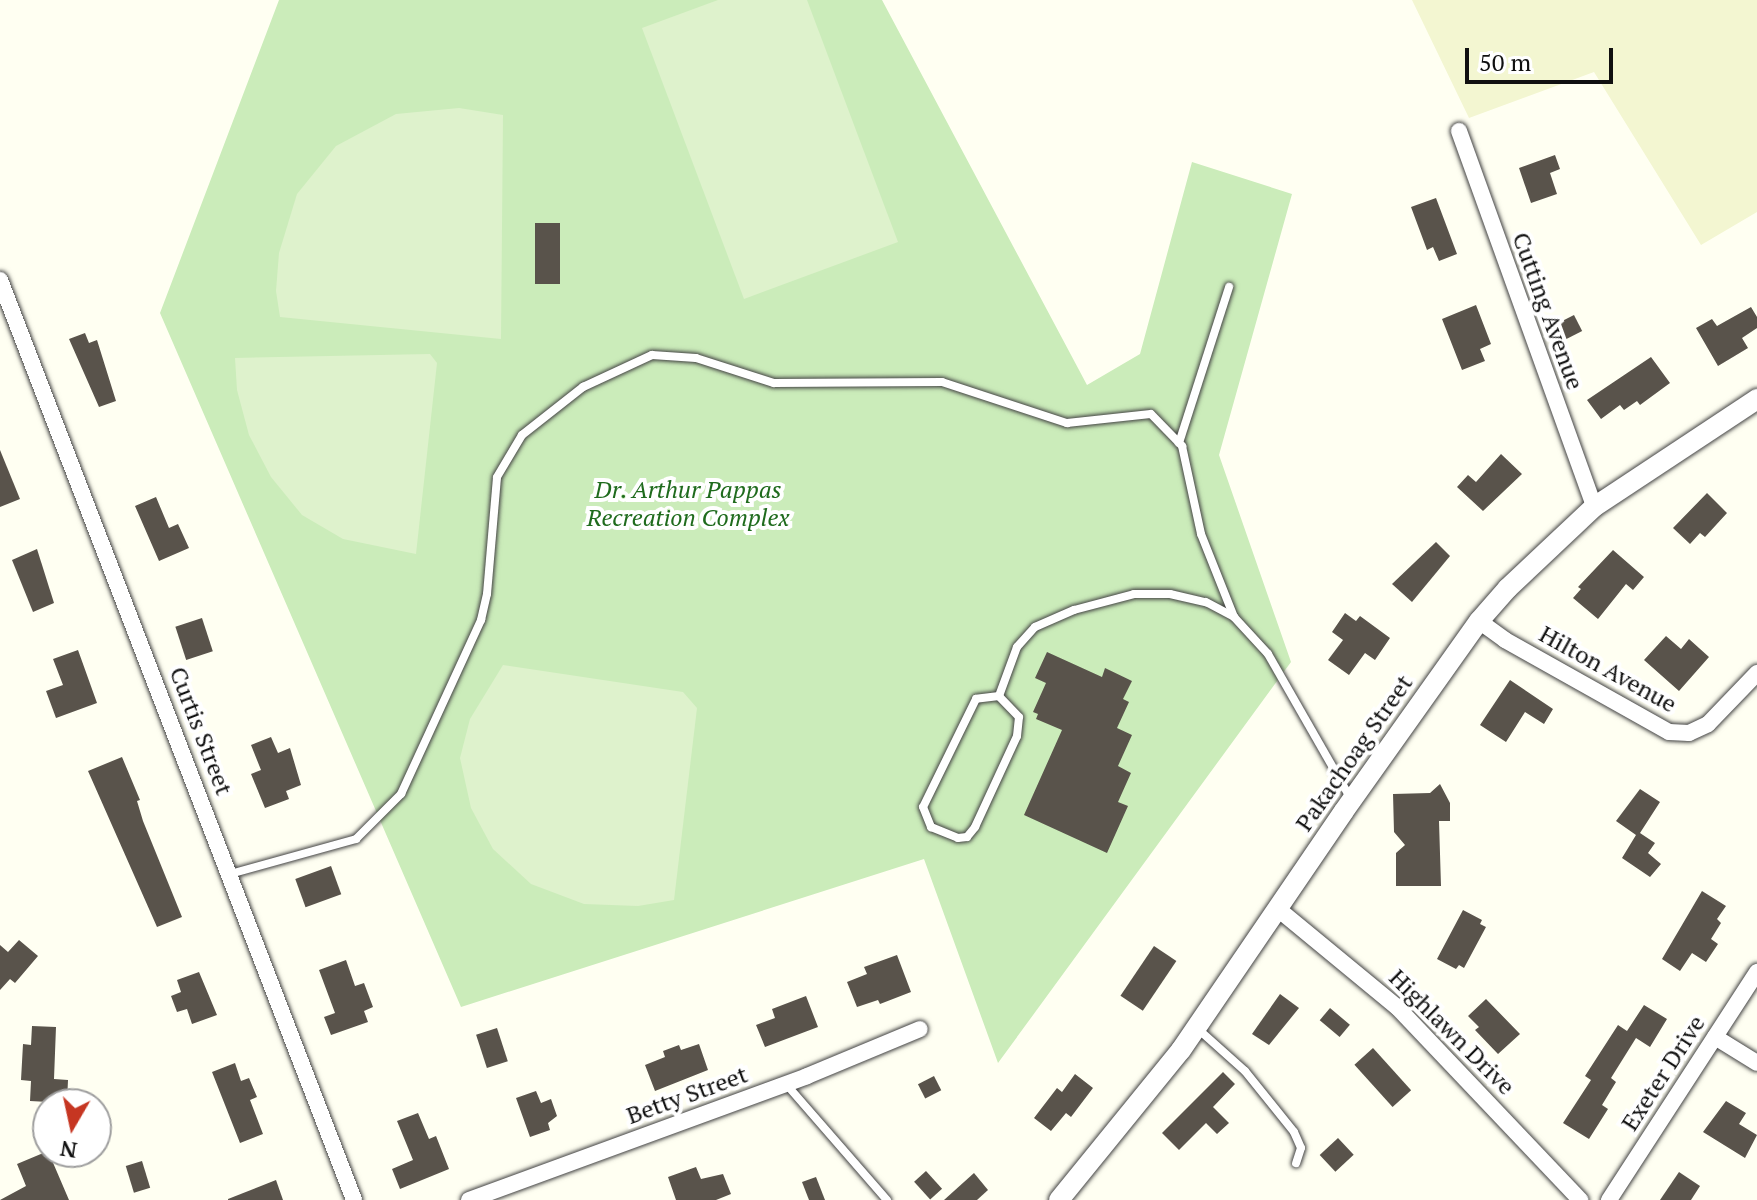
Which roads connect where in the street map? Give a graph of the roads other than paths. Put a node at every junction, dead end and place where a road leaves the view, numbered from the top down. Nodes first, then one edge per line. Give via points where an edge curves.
1 (1459, 131) dead end
2 (0, 280) edge
3 (1229, 287) dead end
4 (1757, 399) edge
5 (1179, 443) junction
6 (1594, 507) junction
7 (1234, 617) junction
8 (1479, 621) junction
9 (1757, 673) edge
10 (999, 696) junction
11 (1352, 800) junction
12 (230, 874) junction
13 (1278, 909) junction
14 (1757, 972) edge
15 (920, 1029) dead end
16 (1197, 1029) junction
17 (1715, 1037) junction
18 (1757, 1063) edge
19 (786, 1084) junction
20 (1296, 1163) dead end
21 (354, 1200) edge
22 (469, 1200) edge
23 (887, 1200) edge
24 (1059, 1200) edge
25 (1580, 1200) edge
26 (1609, 1200) edge

1 - 6 street, Cutting Avenue
2 - 12 street, Curtis Street
3 - 5 lane
4 - 6 street, Pakachoag Street
5 - 7 lane via 1201,534
5 - 12 lane via 1151,414 1067,423 942,382 774,383 696,358 652,355 583,387 522,435 497,477 481,620 401,794 356,839
6 - 8 street, Pakachoag Street
7 - 10 lane via 1206,602 1170,594 1134,594 1074,610 1035,627 1017,647
7 - 11 lane via 1268,654
8 - 9 street, Hilton Avenue via 1661,728 1689,733 1717,716
8 - 11 street, Pakachoag Street
10 - 10 lane via 1019,717 1017,736 975,827 967,837 958,838 931,827 923,807 976,699
11 - 13 street, Pakachoag Street
12 - 21 street, Curtis Street
13 - 16 street, Pakachoag Street
13 - 25 street, Highlawn Drive via 1398,1008
14 - 17 street, Exeter Drive
15 - 19 street, Betty Street
16 - 20 lane via 1245,1071 1294,1132 1301,1148
16 - 24 street, Pakachoag Street
17 - 18 street
17 - 26 street, Exeter Drive
19 - 22 street, Betty Street
19 - 23 lane

